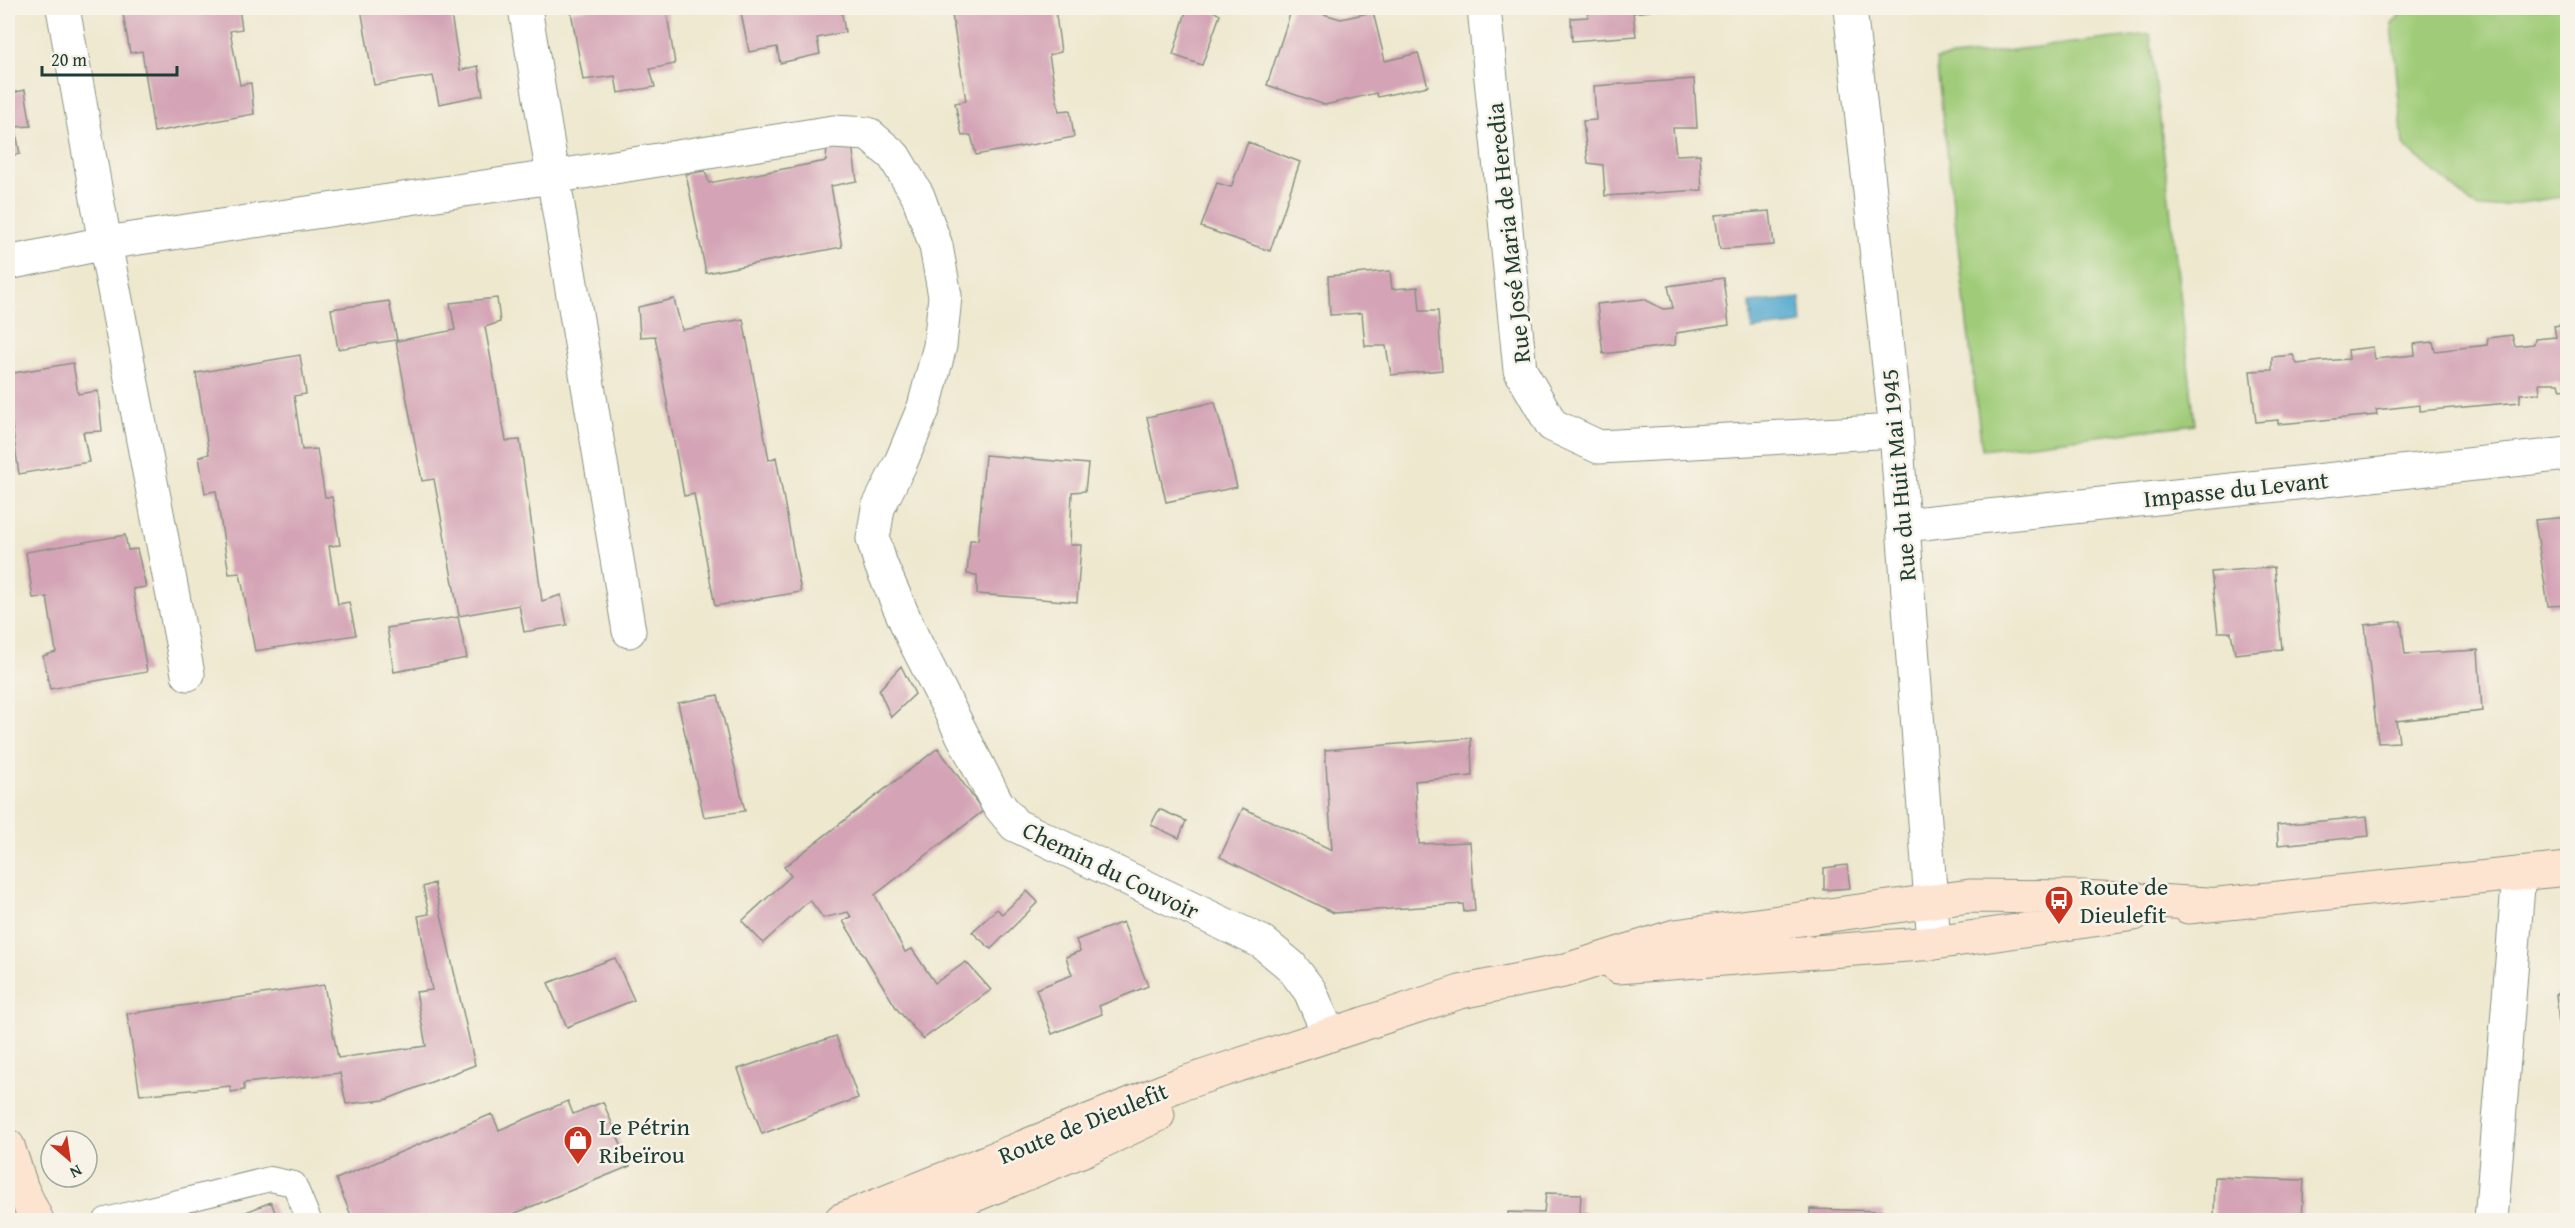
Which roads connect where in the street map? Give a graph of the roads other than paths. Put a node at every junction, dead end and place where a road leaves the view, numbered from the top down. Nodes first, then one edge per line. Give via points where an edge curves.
1 (63, 8) edge
2 (525, 8) edge
3 (1485, 8) edge
4 (1850, 8) edge
5 (552, 177) junction
6 (105, 243) junction
7 (8, 263) edge
8 (1896, 430) junction
9 (2568, 454) edge
10 (1904, 525) junction
11 (629, 631) dead end
12 (188, 674) dead end
13 (2568, 869) edge
14 (2519, 874) junction
15 (1931, 901) junction
16 (2208, 904) junction
17 (1934, 943) junction
18 (1563, 971) junction
19 (1329, 1035) junction
20 (8, 1146) edge
21 (37, 1221) edge
22 (106, 1221) edge
23 (309, 1221) edge
24 (841, 1221) edge
25 (915, 1221) edge
26 (2491, 1221) edge

1 - 6 street
2 - 5 street
3 - 8 street, Rue José Maria de Heredia via 1520,370 1552,425 1599,447
4 - 8 street, Rue du Huit Mai 1945
5 - 6 street, Chemin du Couvoir
5 - 11 street
5 - 19 street, Chemin du Couvoir via 833,132 868,134 894,156 918,196 936,246 945,296 940,346 924,407 878,508 873,539 912,636 997,802 1015,825 1262,942 1291,966 1310,991
6 - 7 street, Chemin du Couvoir
6 - 12 street
8 - 10 street, Rue du Huit Mai 1945
9 - 10 street, Impasse du Levant
10 - 15 street, Rue du Huit Mai 1945
13 - 14 main road, Route de Dieulefit
14 - 16 main road, Route de Dieulefit
14 - 26 street
15 - 16 main road, Route de Dieulefit via 1970,896 2072,897
15 - 17 street, Rue du Huit Mai 1945
15 - 18 main road, Route de Dieulefit via 1675,936
16 - 17 main road, Route de Dieulefit
17 - 18 main road, Route de Dieulefit
18 - 19 main road, Route de Dieulefit via 1460,992
19 - 24 main road, Route de Dieulefit via 1178,1085
19 - 25 main road, Route de Dieulefit via 1088,1148
20 - 21 main road
22 - 23 lane via 270,1179 294,1184

